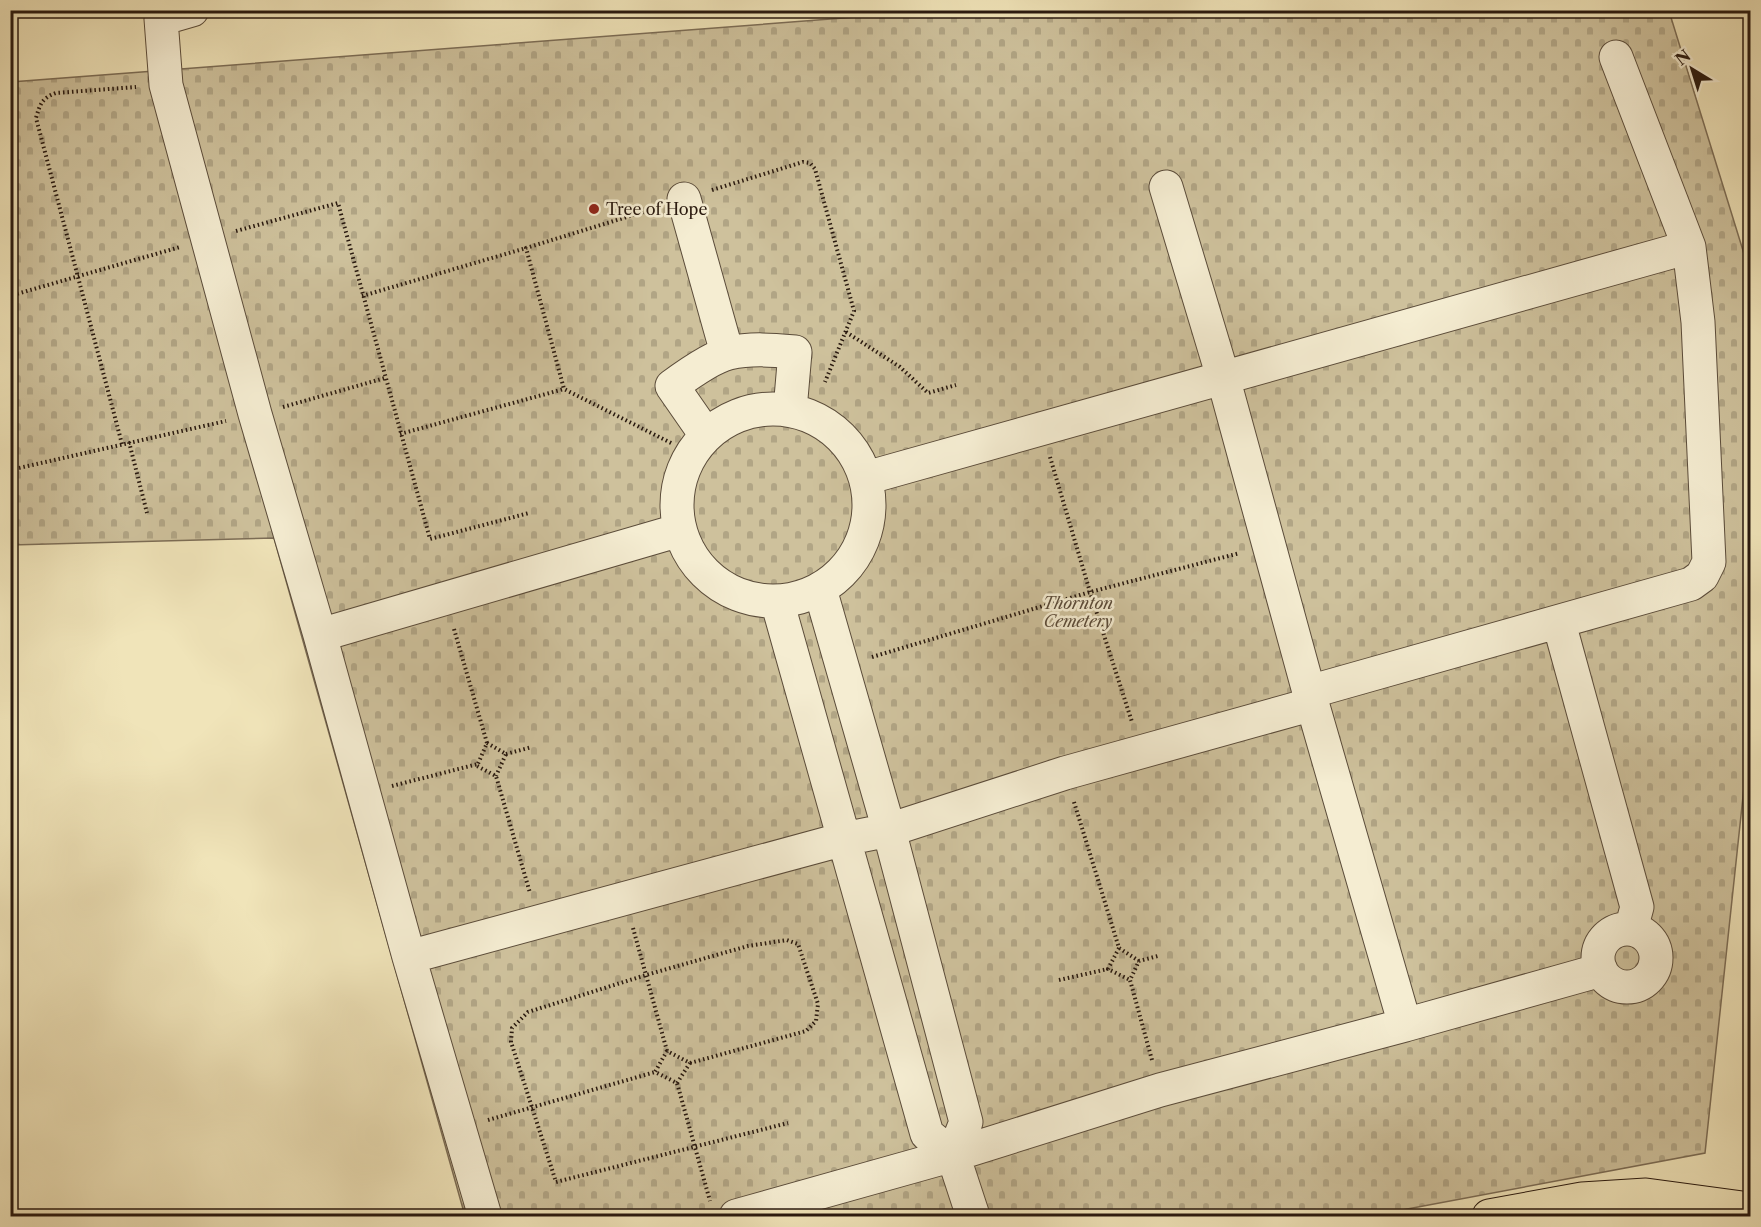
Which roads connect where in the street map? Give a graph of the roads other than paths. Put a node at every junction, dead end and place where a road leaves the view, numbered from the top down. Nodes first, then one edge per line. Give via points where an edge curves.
1 (192, 10) edge
2 (1616, 57) dead end
3 (1166, 187) dead end
4 (684, 199) road end
5 (1689, 247) junction
6 (727, 353) junction
7 (1223, 376) junction
8 (800, 413) junction
9 (697, 444) junction
10 (866, 478) junction
11 (680, 530) junction
12 (820, 588) junction
13 (777, 601) junction
14 (1559, 623) junction
15 (320, 634) junction
16 (1311, 698) junction
17 (889, 830) junction
18 (844, 839) junction
19 (1631, 929) junction
20 (409, 957) junction
21 (1601, 970) junction
22 (1405, 1025) junction
23 (953, 1155) junction
24 (1750, 1209) edge
25 (723, 1211) edge
26 (485, 1216) edge
27 (973, 1216) edge
28 (1489, 1216) edge

1 - 15 lane via 161,19 166,85 255,414
2 - 5 lane
3 - 7 lane
4 - 6 lane
5 - 7 lane
5 - 14 lane via 1698,322 1709,562 1702,576 1691,584
6 - 8 lane via 759,349 795,352
6 - 9 lane via 672,386
7 - 10 lane
7 - 16 lane
8 - 9 lane via 764,408 748,412 718,425
8 - 10 lane via 826,424 845,441
9 - 11 lane via 679,483 676,507
10 - 12 lane via 869,510 862,541 845,568
11 - 13 lane via 684,544 710,578 748,598
11 - 15 lane
12 - 13 lane
12 - 17 lane
13 - 18 lane
14 - 16 lane
14 - 19 lane via 1637,907
15 - 20 lane
16 - 17 lane
16 - 22 lane
17 - 18 lane
17 - 23 lane via 966,1122
18 - 20 lane
18 - 23 lane via 927,1134
19 - 21 lane via 1616,931 1602,945 1598,953
19 - 21 lane via 1654,945 1656,964 1652,974 1639,985 1623,987 1605,978
20 - 26 lane
21 - 22 lane
22 - 23 lane via 1160,1089
23 - 25 lane
23 - 27 lane
24 - 28 main road via 1646,1195 1582,1199

